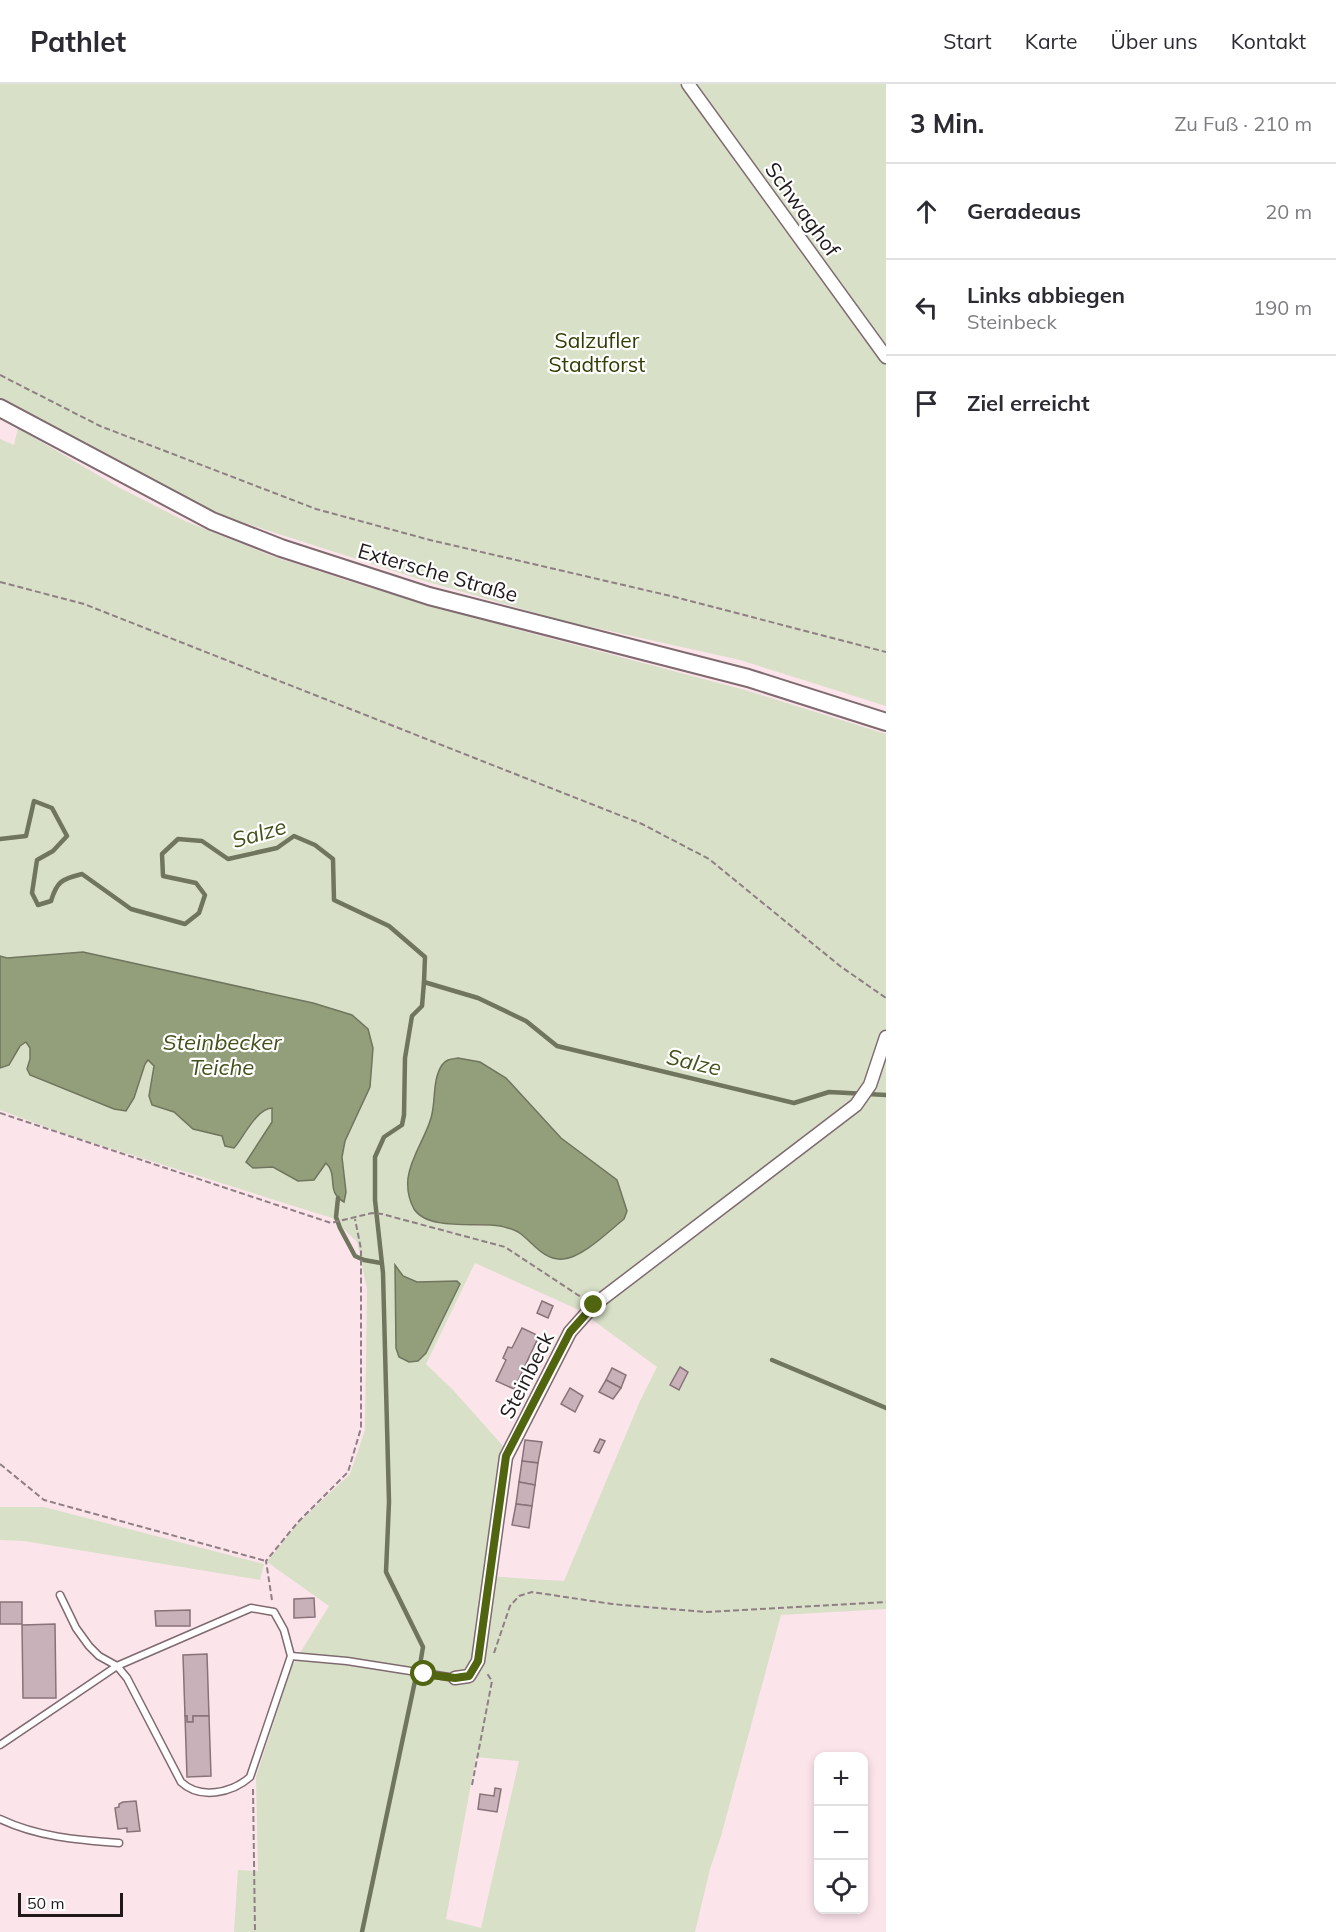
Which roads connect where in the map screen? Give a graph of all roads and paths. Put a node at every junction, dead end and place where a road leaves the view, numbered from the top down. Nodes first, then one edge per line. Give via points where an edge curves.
1 (688, 84) edge
2 (886, 357) edge
3 (0, 375) edge
4 (0, 408) edge
5 (0, 582) edge
6 (886, 652) edge
7 (886, 722) edge
8 (886, 998) edge
9 (886, 1037) edge
10 (0, 1113) edge
11 (355, 1219) junction
12 (586, 1300) dead end
13 (0, 1464) edge
14 (266, 1561) junction
15 (60, 1595) dead end
16 (886, 1602) edge
17 (274, 1612) junction
18 (291, 1656) junction
19 (478, 1661) junction
20 (117, 1666) junction
21 (455, 1678) joint
22 (492, 1681) dead end
23 (0, 1745) edge
24 (250, 1777) junction
25 (472, 1785) dead end
26 (0, 1819) edge
27 (119, 1843) dead end
28 (255, 1932) edge

1 - 2 street, Schwaghof
3 - 6 path via 100,426 316,509
4 - 7 main road, Extersche Straße via 212,521 280,548 429,596 748,678
5 - 8 path via 84,604 642,824 709,859 840,966
9 - 19 street, Steinbeck via 870,1085 856,1105 594,1305 570,1332 506,1456
10 - 11 path via 331,1223
11 - 12 path via 382,1214 506,1247
11 - 14 path via 362,1269 361,1428 348,1472
13 - 14 path via 44,1500
14 - 17 path
15 - 20 lane via 89,1646
16 - 19 path via 706,1612 532,1592 519,1596 510,1606 493,1655
17 - 18 lane
17 - 20 lane via 251,1608
18 - 21 lane
18 - 24 lane
19 - 21 street via 469,1676
20 - 23 lane
20 - 24 lane via 181,1782 189,1789 206,1794 232,1789
22 - 25 path
24 - 28 path
26 - 27 lane via 32,1832 65,1839

